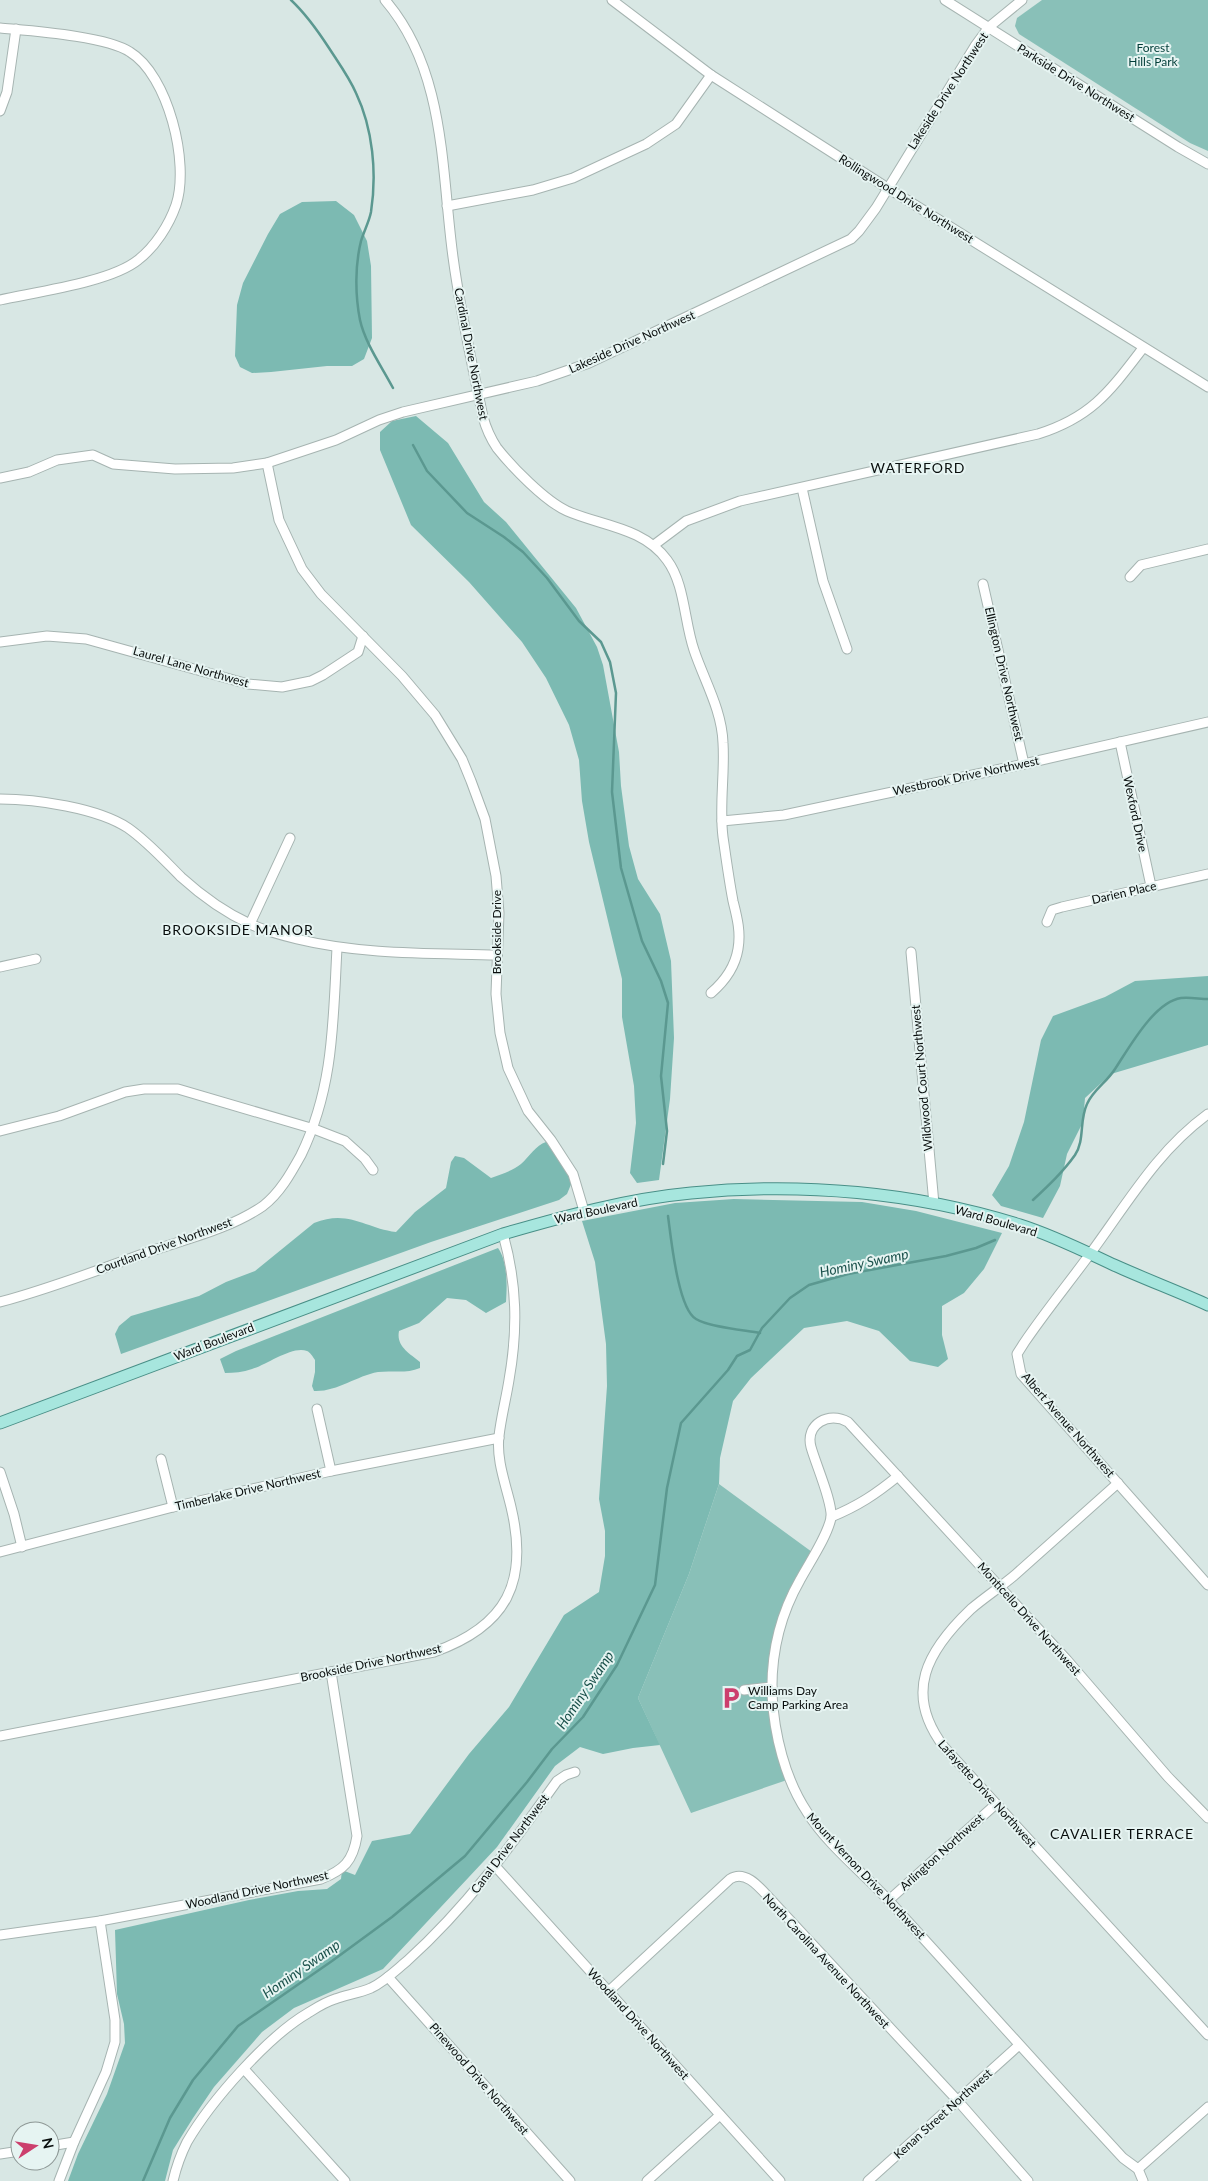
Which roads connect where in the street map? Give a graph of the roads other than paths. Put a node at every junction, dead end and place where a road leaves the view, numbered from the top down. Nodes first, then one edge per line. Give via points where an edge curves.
1 (385, 0) edge
2 (612, 0) edge
3 (946, 0) edge
4 (1022, 0) edge
5 (989, 27) junction
6 (0, 28) edge
7 (16, 29) junction
8 (711, 76) junction
9 (0, 111) edge
10 (1208, 164) edge
11 (886, 187) junction
12 (448, 206) junction
13 (0, 300) edge
14 (1142, 348) junction
15 (1208, 387) edge
16 (478, 395) junction
17 (267, 463) junction
18 (0, 478) edge
19 (802, 488) junction
20 (654, 545) junction
21 (1208, 549) edge
22 (1130, 577) dead end
23 (984, 584) dead end
24 (363, 636) junction
25 (0, 642) edge
26 (847, 649) dead end
27 (1208, 722) edge
28 (1120, 742) junction
29 (1024, 764) junction
30 (0, 799) edge
31 (722, 821) junction
32 (290, 838) dead end
33 (1208, 874) edge
34 (1150, 886) junction
35 (1047, 922) dead end
36 (250, 924) junction
37 (337, 948) junction
38 (911, 952) dead end
39 (497, 955) junction
40 (36, 959) dead end
41 (0, 967) edge
42 (711, 993) dead end
43 (1208, 1114) edge
44 (314, 1128) junction
45 (0, 1132) edge
46 (373, 1170) dead end
47 (934, 1204) junction
48 (584, 1211) junction
49 (504, 1234) junction
50 (1090, 1254) junction
51 (0, 1302) edge
52 (1208, 1305) edge
53 (317, 1409) dead end
54 (0, 1424) edge
55 (499, 1438) junction
56 (161, 1459) dead end
57 (331, 1471) junction
58 (0, 1472) edge
59 (898, 1476) junction
60 (1118, 1483) junction
61 (173, 1507) junction
62 (831, 1517) junction
63 (22, 1547) junction
64 (0, 1552) edge
65 (1208, 1585) edge
66 (1000, 1588) junction
67 (331, 1672) junction
68 (772, 1688) junction
69 (744, 1690) dead end
70 (0, 1736) edge
71 (575, 1772) dead end
72 (996, 1804) junction
73 (1208, 1818) edge
74 (496, 1867) junction
75 (889, 1900) junction
76 (100, 1921) junction
77 (0, 1935) edge
78 (388, 1977) junction
79 (609, 1990) junction
80 (1208, 2034) edge
81 (1018, 2046) junction
82 (244, 2069) junction
83 (958, 2101) junction
84 (1208, 2107) edge
85 (720, 2115) junction
86 (74, 2142) junction
87 (60, 2144) edge
88 (1138, 2169) junction
89 (59, 2181) edge
90 (174, 2181) edge
91 (345, 2181) edge
92 (570, 2181) edge
93 (647, 2181) edge
94 (780, 2181) edge
95 (868, 2181) edge
96 (1028, 2181) edge
97 (1143, 2181) edge

1 - 12 street, Cardinal Drive Northwest via 398,14 412,39 432,93
2 - 8 street, Rollingwood Drive Northwest
3 - 5 street, Parkside Drive Northwest
4 - 5 street, Lakeside Drive Northwest
5 - 10 street, Parkside Drive Northwest
5 - 11 street, Lakeside Drive Northwest
6 - 7 street
7 - 9 street via 7,92
7 - 13 street via 112,43 132,52 158,85 170,116 178,152 179,189 177,203 162,233 126,268 108,276
8 - 11 street, Rollingwood Drive Northwest
8 - 12 street via 676,124 646,144 573,178 533,190
11 - 14 street, Rollingwood Drive Northwest
11 - 16 street, Lakeside Drive Northwest via 859,231 840,245 589,363 537,381
12 - 16 street, Cardinal Drive Northwest via 453,257
14 - 15 street, Rollingwood Drive Northwest
14 - 19 street via 1101,400 1062,425 1038,434
16 - 17 street, Lakeside Drive Northwest via 403,412 336,440
16 - 20 street, Cardinal Drive Northwest via 486,427 498,448 542,494 567,511 639,536
17 - 18 street, Lakeside Drive Northwest via 234,468 175,469 113,464 93,455 57,460 29,472
17 - 24 street, Brookside Drive via 279,520 302,569 321,594
19 - 20 street via 740,501 700,515
19 - 26 street via 823,581
20 - 31 street, Cardinal Drive Northwest via 668,560 679,584 694,649 722,725
21 - 22 street via 1141,565
23 - 29 street, Ellington Drive Northwest
24 - 25 street, Laurel Lane Northwest via 358,652 323,675 282,687 248,684 86,639 47,636
24 - 39 street, Brookside Drive via 435,715 462,759 485,819 496,876 499,913
27 - 28 street, Westbrook Drive Northwest
28 - 29 street, Westbrook Drive Northwest
28 - 34 street, Wexford Drive
29 - 31 street, Westbrook Drive Northwest via 784,814
30 - 36 street via 56,804 109,817 142,839 199,893
31 - 42 street, Cardinal Drive Northwest via 740,938 734,964
32 - 36 street
33 - 34 street, Darien Place
34 - 35 street, Darien Place via 1052,910
36 - 37 street
37 - 39 street
37 - 44 street, Courtland Drive Northwest via 331,1050
38 - 47 street, Wildwood Court Northwest
39 - 48 street, Brookside Drive via 498,1014 508,1068 528,1111 573,1174
40 - 41 street
43 - 50 street via 1162,1155
44 - 45 street via 208,1096 166,1088 125,1092 59,1116
44 - 46 street via 345,1141
44 - 51 street, Courtland Drive Northwest via 288,1178 274,1196 255,1210 223,1226 41,1291
47 - 48 main road, Ward Boulevard via 831,1191 750,1189 690,1193
47 - 50 main road, Ward Boulevard via 1022,1226
48 - 49 main road, Ward Boulevard
49 - 54 main road, Ward Boulevard
49 - 55 street, Brookside Drive Northwest via 514,1281 516,1310 512,1364
50 - 52 main road, Ward Boulevard
50 - 60 street, Albert Avenue Northwest via 1024,1343 1017,1354 1018,1366 1021,1374
53 - 57 street
55 - 57 street, Timberlake Drive Northwest
55 - 67 street, Brookside Drive Northwest via 518,1546 514,1578 502,1604 485,1625 457,1644 434,1652
56 - 61 street
57 - 61 street, Timberlake Drive Northwest
58 - 63 street
59 - 62 street via 866,1501
59 - 62 street, Monticello Drive Northwest via 848,1422 829,1418 814,1426 810,1436
59 - 66 street, Monticello Drive Northwest
60 - 65 street, Albert Avenue Northwest
60 - 66 street, Lafayette Drive Northwest
61 - 63 street, Timberlake Drive Northwest
62 - 68 street, Mount Vernon Drive Northwest via 786,1608 775,1650
63 - 64 street, Timberlake Drive Northwest
66 - 72 street, Lafayette Drive Northwest via 972,1609 939,1645 926,1672 922,1693 932,1732
66 - 73 street, Monticello Drive Northwest
67 - 70 street, Brookside Drive Northwest
67 - 76 street, Woodland Drive Northwest via 357,1831 355,1848 342,1870 321,1879
68 - 69 street
68 - 75 street, Mount Vernon Drive Northwest via 778,1740 800,1801 813,1822
71 - 74 street, Canal Drive Northwest via 557,1781
72 - 75 street, Arlington Northwest
72 - 80 street, Lafayette Drive Northwest
74 - 78 street, Canal Drive Northwest via 440,1930
74 - 79 street, Woodland Drive Northwest
75 - 81 street, Mount Vernon Drive Northwest
76 - 77 street, Woodland Drive Northwest
76 - 86 street via 115,2020 115,2042 106,2072
78 - 82 street, Canal Drive Northwest via 370,1988 332,2000 306,2014
78 - 92 street, Pinewood Drive Northwest
79 - 83 street, North Carolina Avenue Northwest via 730,1879 744,1876 774,1902
79 - 85 street, Woodland Drive Northwest
81 - 83 street, Kenan Street Northwest
81 - 88 street, Mount Vernon Drive Northwest via 1123,2158
82 - 90 street, Canal Drive Northwest via 188,2142
82 - 91 street
83 - 95 street, Kenan Street Northwest
83 - 96 street, North Carolina Avenue Northwest
84 - 88 street
85 - 93 street
85 - 94 street, Woodland Drive Northwest
86 - 87 street
86 - 89 street
88 - 97 street, Mount Vernon Drive Northwest

